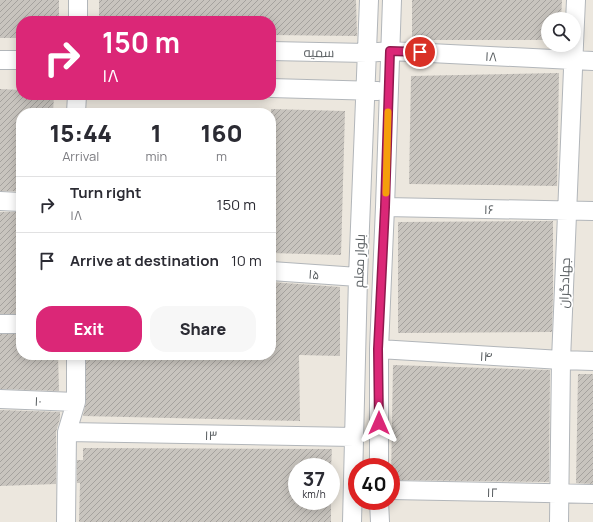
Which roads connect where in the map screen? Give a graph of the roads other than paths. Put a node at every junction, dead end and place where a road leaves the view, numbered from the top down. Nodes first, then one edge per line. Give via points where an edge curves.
1 (78, 0) edge
2 (369, 0) edge
3 (392, 0) edge
4 (576, 0) edge
5 (576, 12) edge
6 (78, 16) edge
7 (541, 50) edge
8 (276, 51) edge
9 (390, 51) junction
10 (574, 52) edge
11 (577, 52) edge
12 (367, 53) junction
13 (0, 60) edge
14 (16, 60) edge
15 (593, 61) edge
16 (276, 88) edge
17 (388, 91) junction
18 (366, 92) junction
19 (0, 201) edge
20 (16, 202) edge
21 (385, 207) junction
22 (567, 211) junction
23 (593, 211) edge
24 (276, 271) edge
25 (358, 276) junction
26 (0, 324) edge
27 (16, 324) edge
28 (378, 349) junction
29 (76, 360) edge
30 (561, 360) junction
31 (593, 361) edge
32 (0, 399) edge
33 (76, 402) junction
34 (67, 432) junction
35 (354, 437) junction
36 (379, 458) edge
37 (400, 490) edge
38 (560, 493) junction
39 (593, 494) edge
40 (379, 510) edge
41 (66, 522) edge
42 (352, 522) edge
43 (380, 522) edge
44 (559, 522) edge

1 - 6 street
2 - 12 street, بلوار معلم
3 - 9 street, بلوار معلم
4 - 5 street, جهادگران
7 - 9 street, ۱۸
8 - 12 street, سمیه
9 - 12 street, ۱۸
9 - 17 street, بلوار معلم
10 - 22 street, جهادگران
11 - 15 street, ۱۸
12 - 18 street, بلوار معلم
13 - 14 street
16 - 18 street
17 - 18 street
17 - 21 street, بلوار معلم
18 - 25 street, بلوار معلم
19 - 20 street
21 - 22 street, ۱۶
21 - 28 street, بلوار معلم
22 - 23 street, ۱۶
22 - 30 street, جهادگران
24 - 25 street, ۱۵
25 - 35 street, بلوار معلم
26 - 27 street
28 - 30 street, ۱۴
28 - 36 street, بلوار معلم
29 - 33 street
30 - 31 street, ۱۴
30 - 38 street, جهادگران
32 - 33 street, ۱۰
33 - 34 street
34 - 35 street, ۱۳
34 - 41 street
35 - 42 street, بلوار معلم
37 - 38 street, ۱۲
38 - 39 street, ۱۲
38 - 44 street, جهادگران
40 - 43 street

